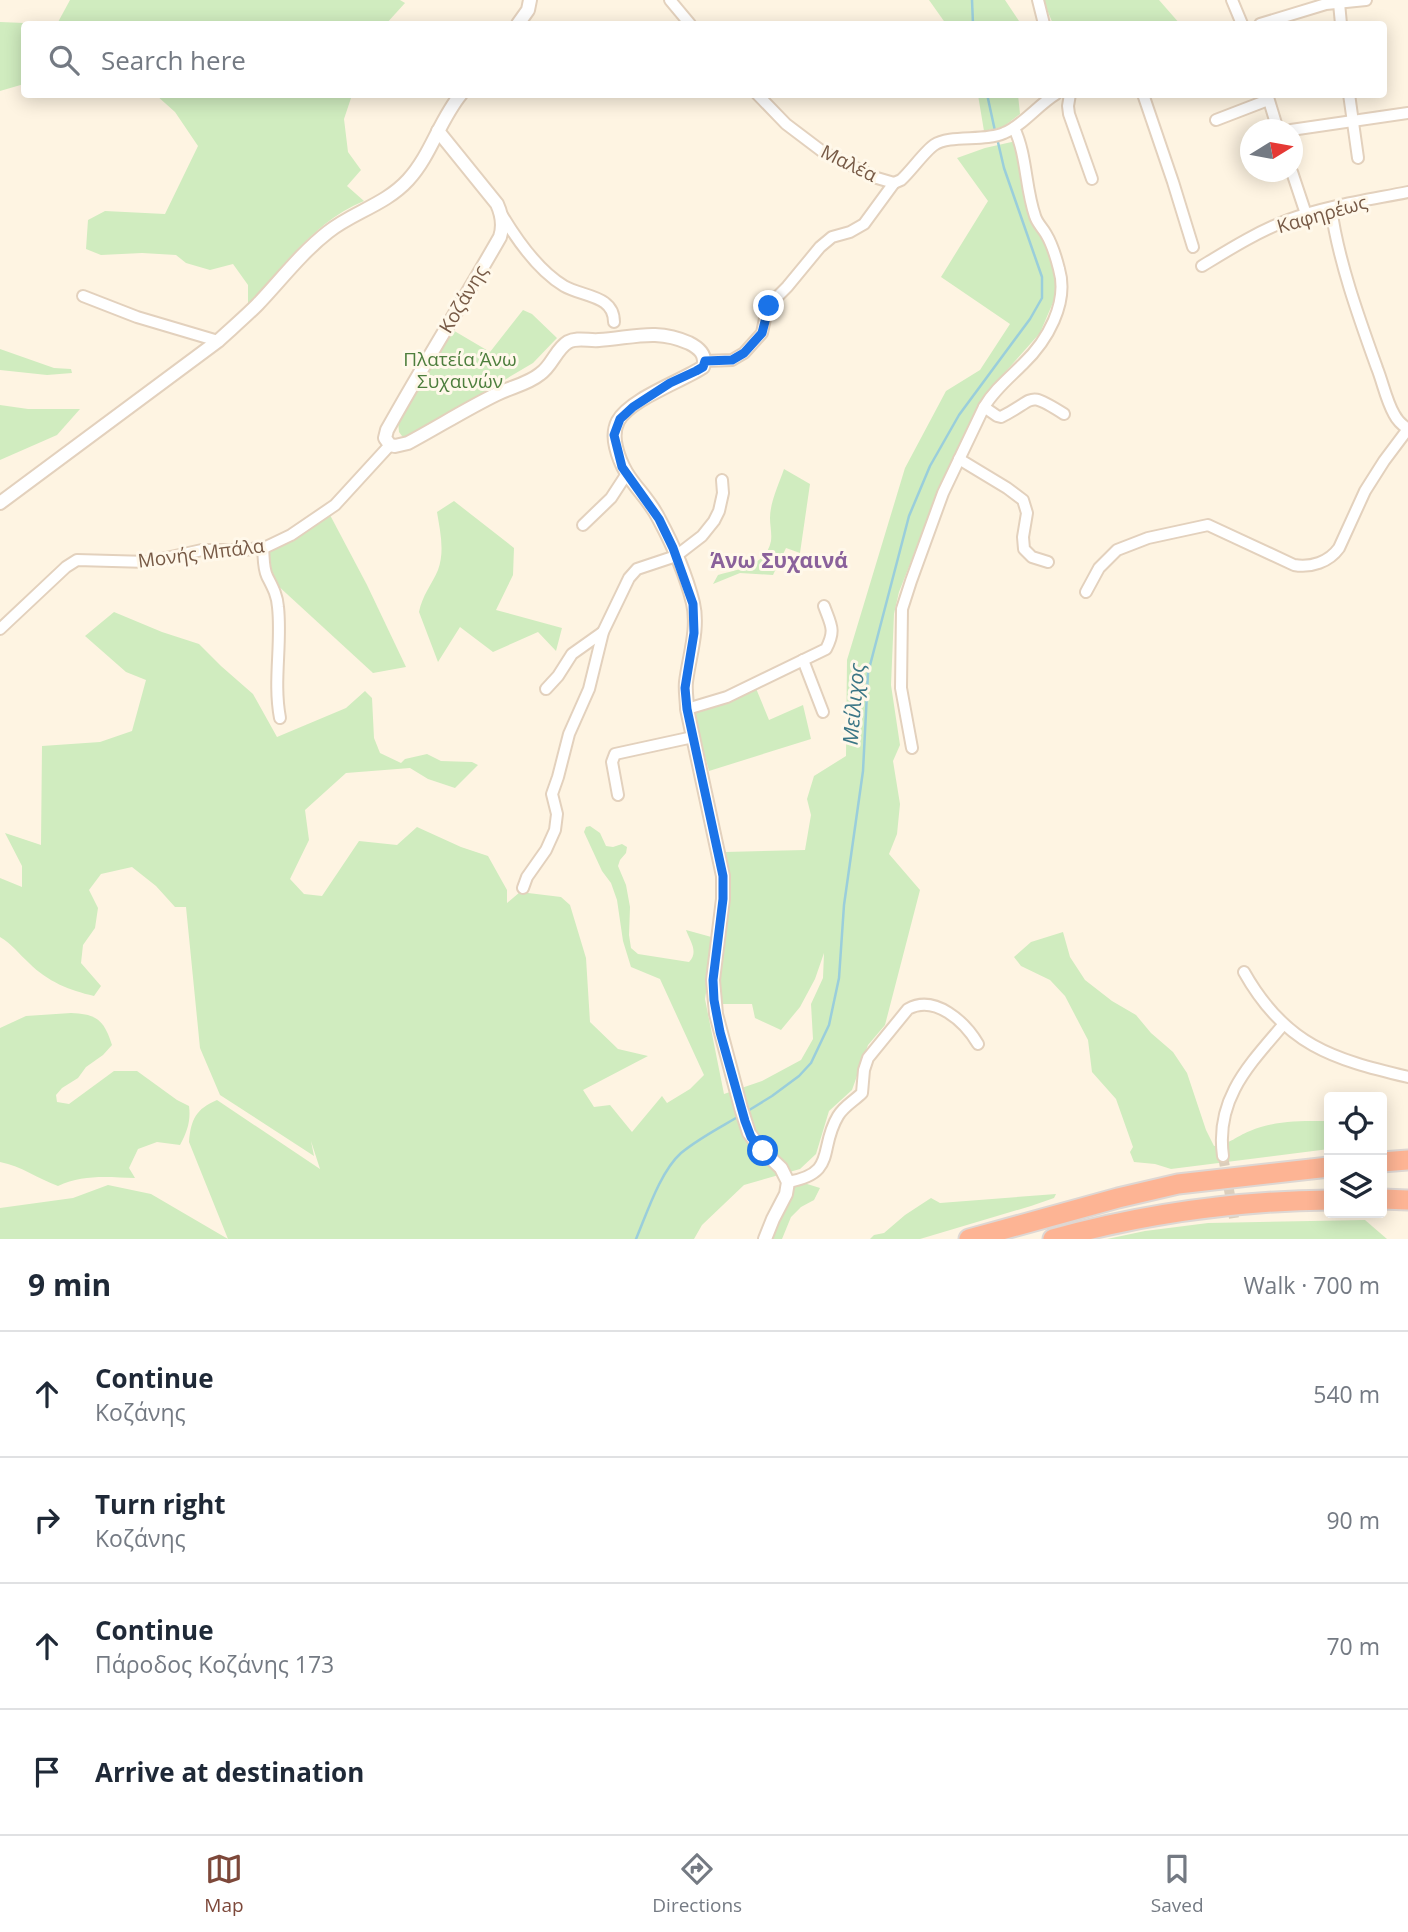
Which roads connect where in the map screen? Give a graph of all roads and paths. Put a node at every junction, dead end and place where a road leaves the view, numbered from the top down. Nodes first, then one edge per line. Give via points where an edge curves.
1 (539, 0) edge
2 (670, 0) edge
3 (1038, 0) edge
4 (1232, 0) edge
5 (1366, 0) edge
6 (1346, 2) edge
7 (1316, 3) edge
8 (529, 5) edge
9 (520, 21) edge
10 (688, 21) edge
11 (1043, 21) edge
12 (1241, 21) edge
13 (1268, 21) edge
14 (1342, 21) edge
15 (458, 98) edge
16 (761, 98) edge
17 (1050, 98) edge
18 (1069, 98) edge
19 (1144, 98) edge
20 (1266, 98) edge
21 (1268, 98) edge
22 (1350, 98) edge
23 (1408, 113) edge
24 (1275, 119) edge
25 (1216, 121) dead end
26 (1353, 121) junction
27 (1014, 128) junction
28 (1303, 128) edge
29 (438, 131) junction
30 (1358, 158) dead end
31 (1091, 179) dead end
32 (1295, 182) edge
33 (894, 183) junction
34 (1408, 192) edge
35 (1331, 208) junction
36 (501, 212) junction
37 (1306, 214) junction
38 (1193, 247) dead end
39 (1202, 266) dead end
40 (83, 296) dead end
41 (614, 322) dead end
42 (218, 341) junction
43 (705, 361) junction
44 (984, 407) junction
45 (1064, 414) dead end
46 (1408, 429) edge
47 (390, 444) junction
48 (958, 458) junction
49 (626, 475) junction
50 (722, 480) dead end
51 (0, 503) edge
52 (583, 526) dead end
53 (263, 548) junction
54 (676, 556) junction
55 (1048, 562) dead end
56 (1086, 592) dead end
57 (824, 606) dead end
58 (0, 629) edge
59 (603, 632) junction
60 (803, 660) junction
61 (546, 689) dead end
62 (687, 709) junction
63 (823, 712) dead end
64 (280, 718) dead end
65 (693, 737) junction
66 (912, 748) dead end
67 (618, 795) dead end
68 (523, 888) dead end
69 (1244, 972) dead end
70 (1283, 1025) junction
71 (978, 1044) dead end
72 (1408, 1077) edge
73 (1223, 1156) tunnel mouth
74 (1408, 1160) edge
75 (1387, 1162) edge
76 (1324, 1168) edge
77 (788, 1182) junction
78 (1387, 1199) edge
79 (1324, 1200) edge
80 (1408, 1200) edge
81 (765, 1239) edge
82 (969, 1239) edge
83 (1053, 1239) edge

1 - 8 street
2 - 10 street
3 - 11 street
4 - 12 street
5 - 6 street
6 - 7 street
6 - 14 street
7 - 13 street
8 - 9 street
15 - 29 street
16 - 33 street, Μαλέα via 822,152
17 - 27 street, Μαλέα
18 - 31 street via 1069,114
19 - 38 street
20 - 25 street
21 - 24 street
22 - 26 street
23 - 26 street
26 - 28 street
26 - 30 street
27 - 33 street, Μαλέα via 996,136 935,144
27 - 44 street via 1036,220 1047,235 1060,271 1062,294 1046,335
29 - 36 street
29 - 42 street via 421,165 401,188 326,233
32 - 37 street
33 - 43 street via 867,222 822,244 770,304 762,333 749,348 732,360
34 - 35 street, Καφηρέως
35 - 37 street, Καφηρέως
35 - 46 street via 1369,346 1391,407
36 - 41 street via 551,276 611,306
36 - 47 street, Κοζάνης via 500,237 387,430 385,438
37 - 39 street, Καφηρέως via 1263,231
40 - 42 street
42 - 51 street
43 - 47 street via 688,342 660,334 574,340 564,345 539,376 494,395 408,443
43 - 49 street via 703,367 645,398 620,419 615,440
44 - 45 street via 1001,417 1038,399
44 - 48 street
46 - 56 street via 1365,491 1339,548 1325,560 1294,565 1208,525 1117,550 1099,568
47 - 53 street, Μονής Μπάλα via 335,505
48 - 55 street via 1023,500 1027,513 1024,549
48 - 66 street via 902,609 901,688
49 - 52 street
49 - 54 street via 657,515
50 - 54 street via 722,502 714,521
53 - 58 street, Μονής Μπάλα via 202,550 148,562 77,560
53 - 64 street via 265,570 278,601 276,692
54 - 59 street via 637,569
54 - 62 street via 694,610
57 - 60 street via 832,637 826,649
59 - 61 street via 572,654
59 - 68 street via 592,681 571,729 552,794 555,830
60 - 62 street via 727,697
60 - 63 street
62 - 65 street
65 - 67 street via 615,754 611,762
65 - 77 street via 723,876 714,1000 751,1137 782,1168
69 - 70 street
70 - 72 street via 1343,1059
70 - 73 street via 1248,1067 1230,1098 1222,1125
71 - 77 street via 942,1009 926,1004 908,1009 868,1058 862,1093 838,1116 821,1167
74 - 75 highway
76 - 82 highway via 1178,1184
77 - 81 street
78 - 80 highway
79 - 83 highway via 1216,1206

